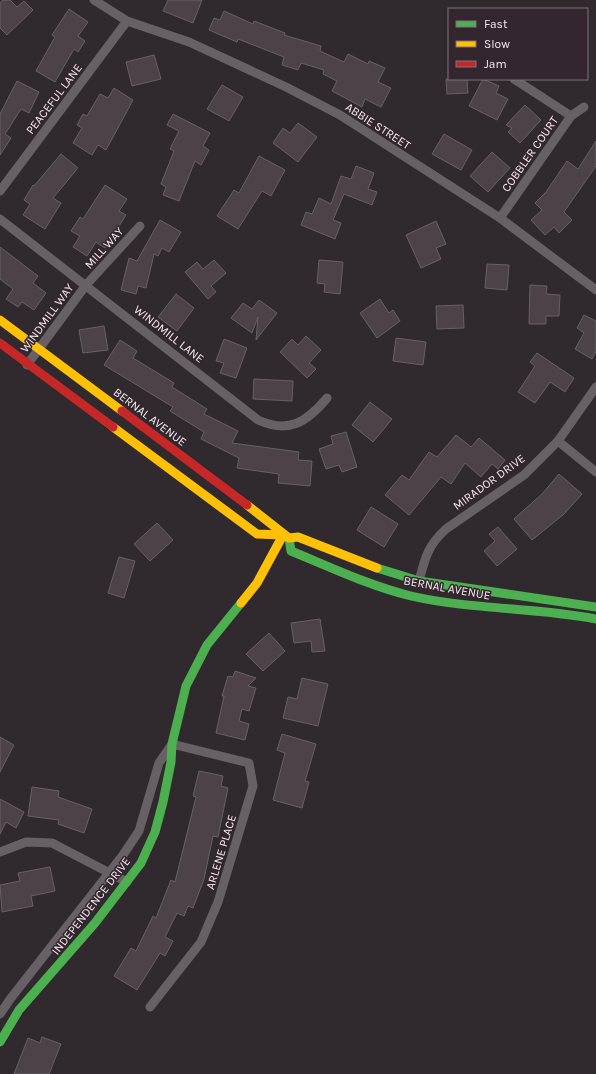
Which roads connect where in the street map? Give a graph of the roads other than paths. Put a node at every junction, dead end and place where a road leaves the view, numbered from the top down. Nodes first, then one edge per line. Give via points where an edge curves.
1 (94, 0) edge
2 (127, 21) junction
3 (516, 80) edge
4 (584, 107) dead end
5 (571, 116) junction
6 (0, 191) edge
7 (500, 218) junction
8 (0, 219) edge
9 (140, 226) dead end
10 (86, 285) junction
11 (596, 290) edge
12 (0, 320) edge
13 (0, 343) edge
14 (40, 349) junction
15 (27, 365) junction
16 (596, 387) edge
17 (327, 398) dead end
18 (558, 441) junction
19 (596, 472) edge
20 (286, 537) junction
21 (419, 581) junction
22 (596, 607) edge
23 (596, 619) edge
24 (172, 744) junction
25 (0, 852) edge
26 (110, 872) junction
27 (127, 882) junction
28 (150, 1007) dead end
29 (0, 1014) edge
30 (0, 1042) edge

1 - 2 street, ABBIE STREET
2 - 6 street, PEACEFUL LANE
2 - 7 street, ABBIE STREET via 189,42 340,115
3 - 5 street
4 - 5 street, COBBLER COURT
5 - 7 street, COBBLER COURT
7 - 11 street, ABBIE STREET
8 - 10 street, WINDMILL LANE
9 - 10 street, MILL WAY
10 - 14 street, WINDMILL WAY
10 - 17 street, WINDMILL LANE via 258,420 276,426 298,423 316,412
12 - 14 main road, BERNAL AVENUE
13 - 15 main road, BERNAL AVENUE
14 - 15 street, WINDMILL WAY
14 - 20 main road, BERNAL AVENUE
15 - 20 main road, BERNAL AVENUE via 257,534
16 - 18 street, MIRADOR DRIVE
18 - 19 street
18 - 21 street, MIRADOR DRIVE via 524,475 446,528 435,539 427,552
20 - 21 main road, BERNAL AVENUE via 298,537 359,562
20 - 23 main road, BERNAL AVENUE via 291,551 351,576 411,596
20 - 24 main road, INDEPENDENCE DRIVE via 257,583 207,645 196,664 186,686
21 - 22 main road, BERNAL AVENUE
24 - 26 street, INDEPENDENCE DRIVE via 159,763 139,831
24 - 27 main road, INDEPENDENCE DRIVE via 171,762 155,832 141,863
24 - 28 street, ARLENE PLACE via 249,763 252,786 218,902 201,942
25 - 26 street via 26,842 52,843
26 - 27 street
26 - 29 street, INDEPENDENCE DRIVE
27 - 30 main road, INDEPENDENCE DRIVE via 91,928 19,1010

